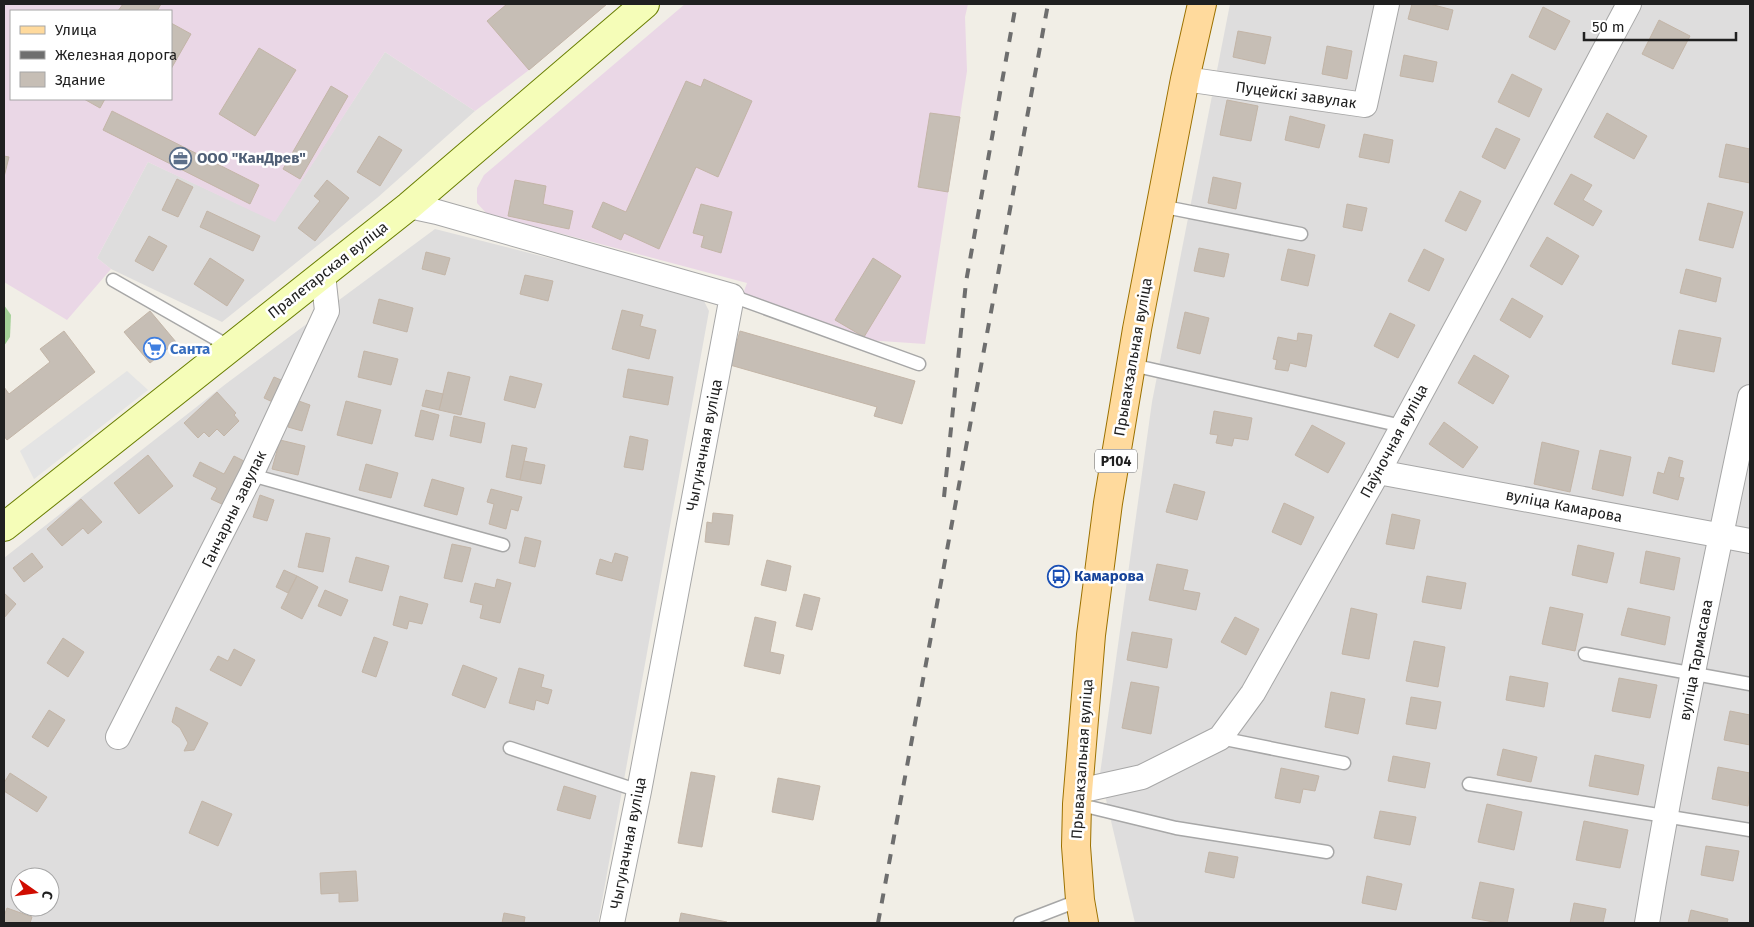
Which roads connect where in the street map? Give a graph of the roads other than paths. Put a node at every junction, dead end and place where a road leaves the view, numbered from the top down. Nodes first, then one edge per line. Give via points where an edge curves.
1 (645, 4) edge
2 (1202, 4) edge
3 (1387, 4) edge
4 (1629, 4) edge
5 (1185, 79) junction
6 (409, 206) junction
7 (1160, 206) junction
8 (1300, 234) dead end
9 (323, 274) junction
10 (113, 280) dead end
11 (732, 296) junction
12 (230, 347) junction
13 (918, 364) dead end
14 (1132, 365) junction
15 (1750, 397) edge
16 (1402, 426) junction
17 (1378, 472) junction
18 (251, 476) junction
19 (4, 527) edge
20 (1720, 536) junction
21 (1750, 541) edge
22 (504, 546) dead end
23 (1584, 654) dead end
24 (1693, 674) junction
25 (1750, 684) edge
26 (118, 737) dead end
27 (1220, 738) junction
28 (510, 748) dead end
29 (1344, 763) dead end
30 (1468, 784) dead end
31 (639, 791) junction
32 (1078, 798) junction
33 (1664, 816) junction
34 (1750, 830) edge
35 (1327, 852) dead end
36 (1084, 917) edge
37 (612, 923) edge
38 (1020, 923) edge
39 (1646, 923) edge

1 - 6 main road, Пралетарская вуліца
2 - 5 main road, Прывакзальная вуліца / Р104
3 - 5 street, Пуцейскі завулак via 1365,104
4 - 16 street, Паўночная вуліца
5 - 7 main road, Прывакзальная вуліца / Р104
6 - 9 main road, Пралетарская вуліца
6 - 11 street
7 - 8 lane
7 - 14 main road, Прывакзальная вуліца / Р104
9 - 12 main road, Пралетарская вуліца
9 - 18 street, Ганчарны завулак via 327,311
10 - 12 lane
11 - 13 lane
11 - 31 street, Чыгуначная вуліца
12 - 19 main road, Пралетарская вуліца
14 - 16 lane
14 - 32 main road, Прывакзальная вуліца / Р104 via 1108,503 1091,635
15 - 20 street, вуліца Тармасава
16 - 17 street, Паўночная вуліца
17 - 20 street, вуліца Камарова
17 - 27 street, Паўночная вуліца via 1253,693
18 - 22 lane
18 - 26 street, Ганчарны завулак
20 - 21 street, вуліца Камарова
20 - 24 street, вуліца Тармасава
23 - 24 lane
24 - 25 lane
24 - 33 street, вуліца Тармасава
27 - 29 lane
27 - 32 street, Паўночная вуліца via 1142,777
28 - 31 lane
30 - 33 lane
31 - 37 street, Чыгуначная вуліца
32 - 35 lane via 1176,828
32 - 36 main road, Прывакзальная вуліца / Р104 via 1076,846
33 - 34 lane
33 - 39 street, вуліца Тармасава
36 - 38 lane

